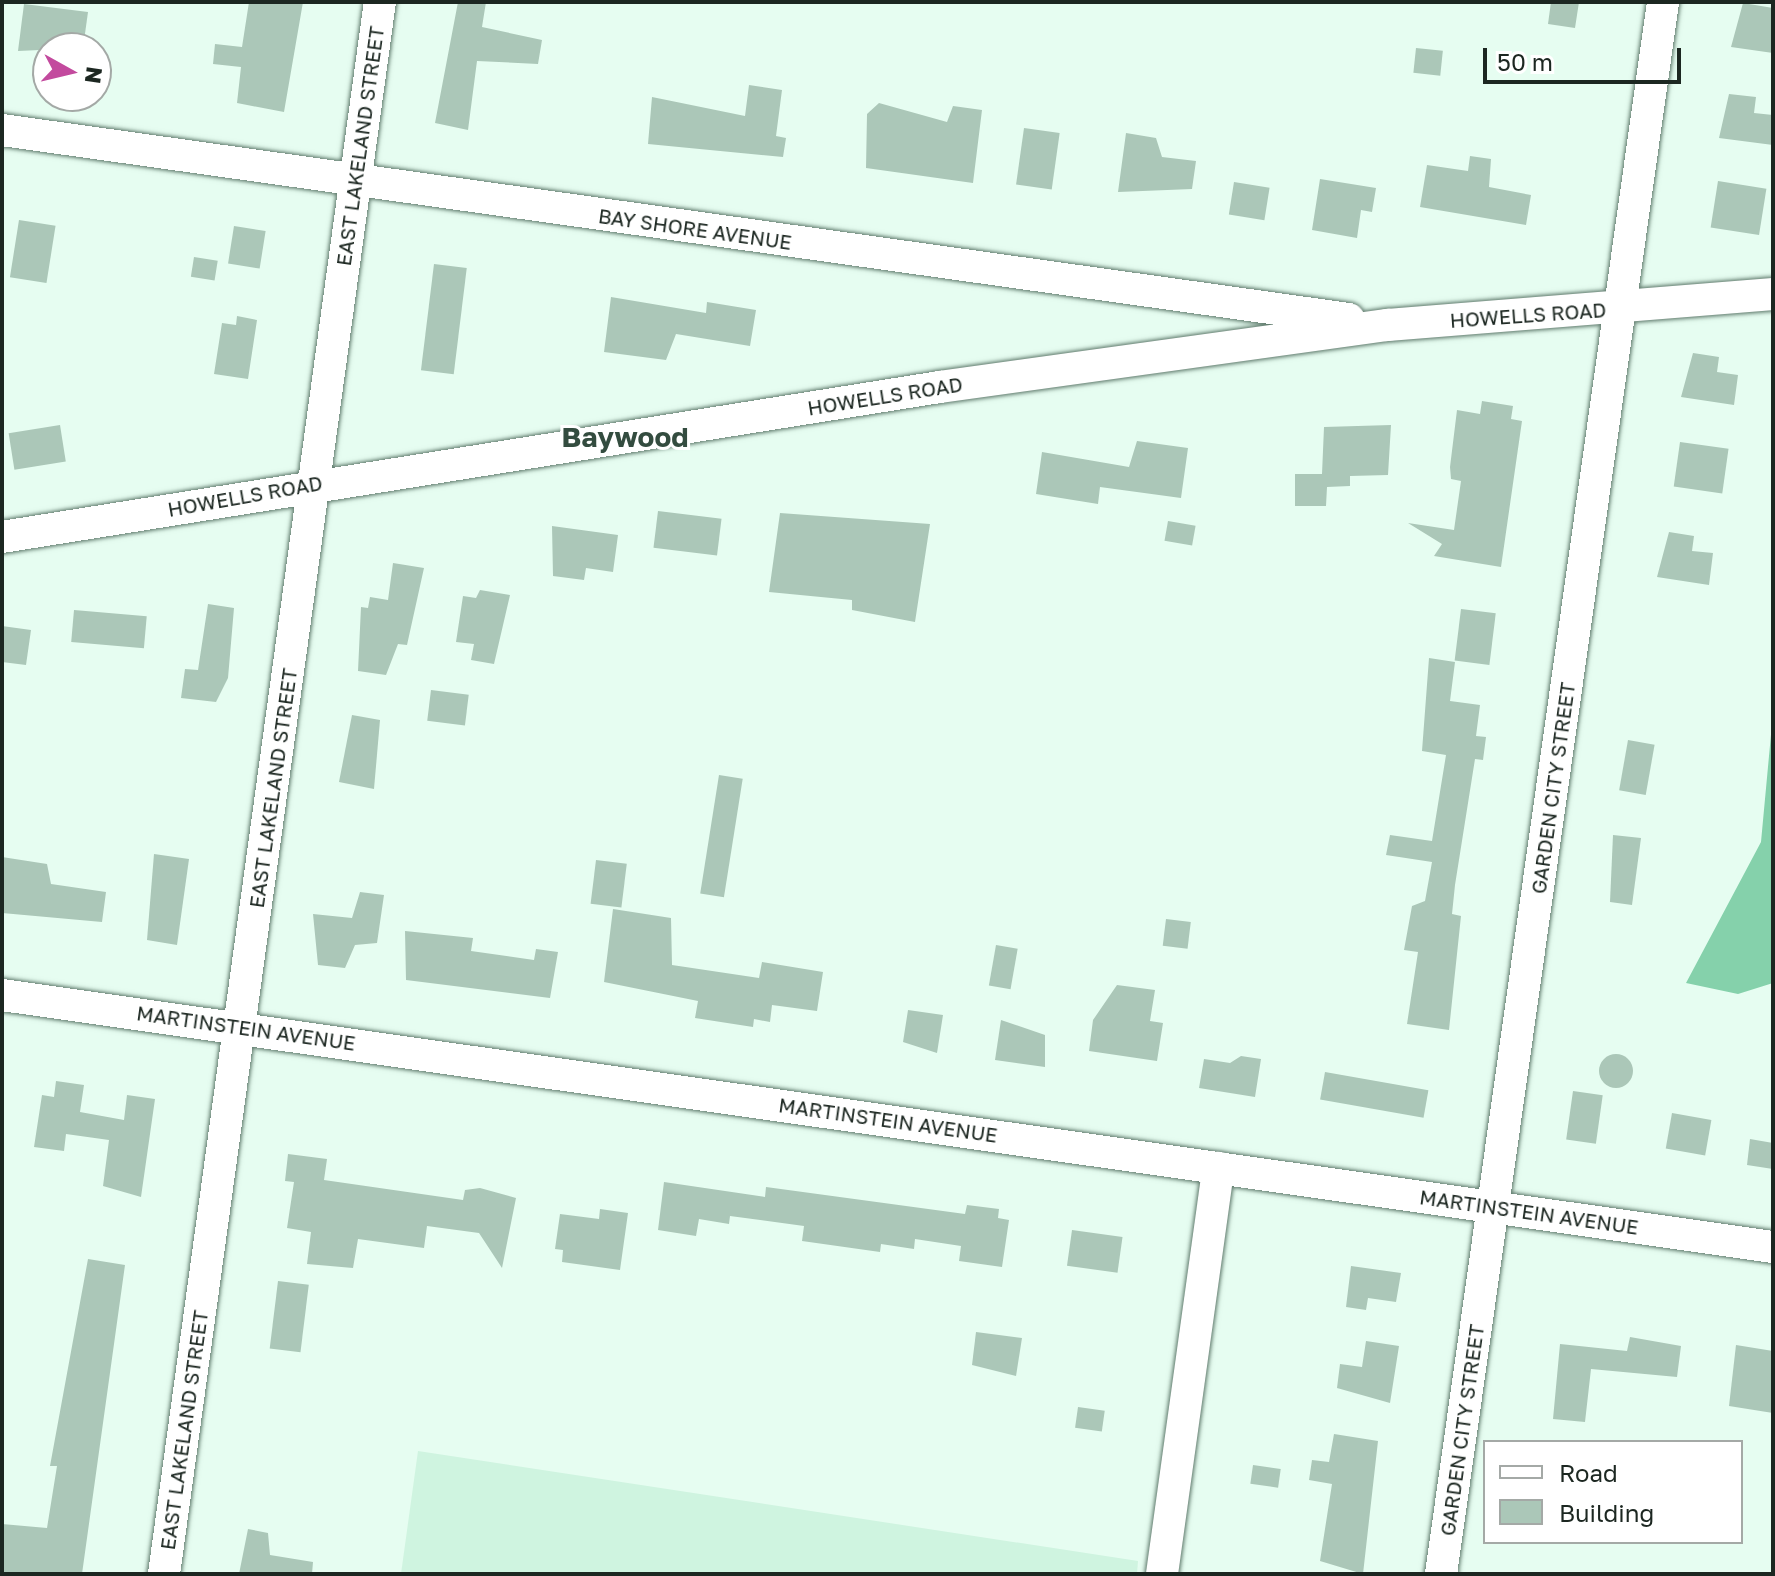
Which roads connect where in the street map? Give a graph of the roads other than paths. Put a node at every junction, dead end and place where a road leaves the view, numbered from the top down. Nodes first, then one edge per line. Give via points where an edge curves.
1 (380, 2) edge
2 (1663, 2) edge
3 (2, 130) edge
4 (355, 179) junction
5 (1773, 294) edge
6 (1621, 308) junction
7 (1388, 325) junction
8 (313, 484) junction
9 (2, 537) edge
10 (2, 995) edge
11 (240, 1027) junction
12 (1218, 1168) junction
13 (1494, 1207) junction
14 (1773, 1247) edge
15 (164, 1574) edge
16 (1162, 1574) edge
17 (1441, 1574) edge

1 - 4 street, EAST LAKELAND STREET
2 - 6 street, GARDEN CITY STREET
3 - 4 street, BAY SHORE AVENUE
4 - 7 street, BAY SHORE AVENUE
4 - 8 street, EAST LAKELAND STREET
5 - 6 street, HOWELLS ROAD
6 - 7 street, HOWELLS ROAD
6 - 13 street, GARDEN CITY STREET
7 - 8 street, HOWELLS ROAD
8 - 9 street, HOWELLS ROAD
8 - 11 street, EAST LAKELAND STREET
10 - 11 street, MARTINSTEIN AVENUE
11 - 12 street, MARTINSTEIN AVENUE
11 - 15 street, EAST LAKELAND STREET
12 - 13 street, MARTINSTEIN AVENUE
12 - 16 street
13 - 14 street, MARTINSTEIN AVENUE
13 - 17 street, GARDEN CITY STREET

